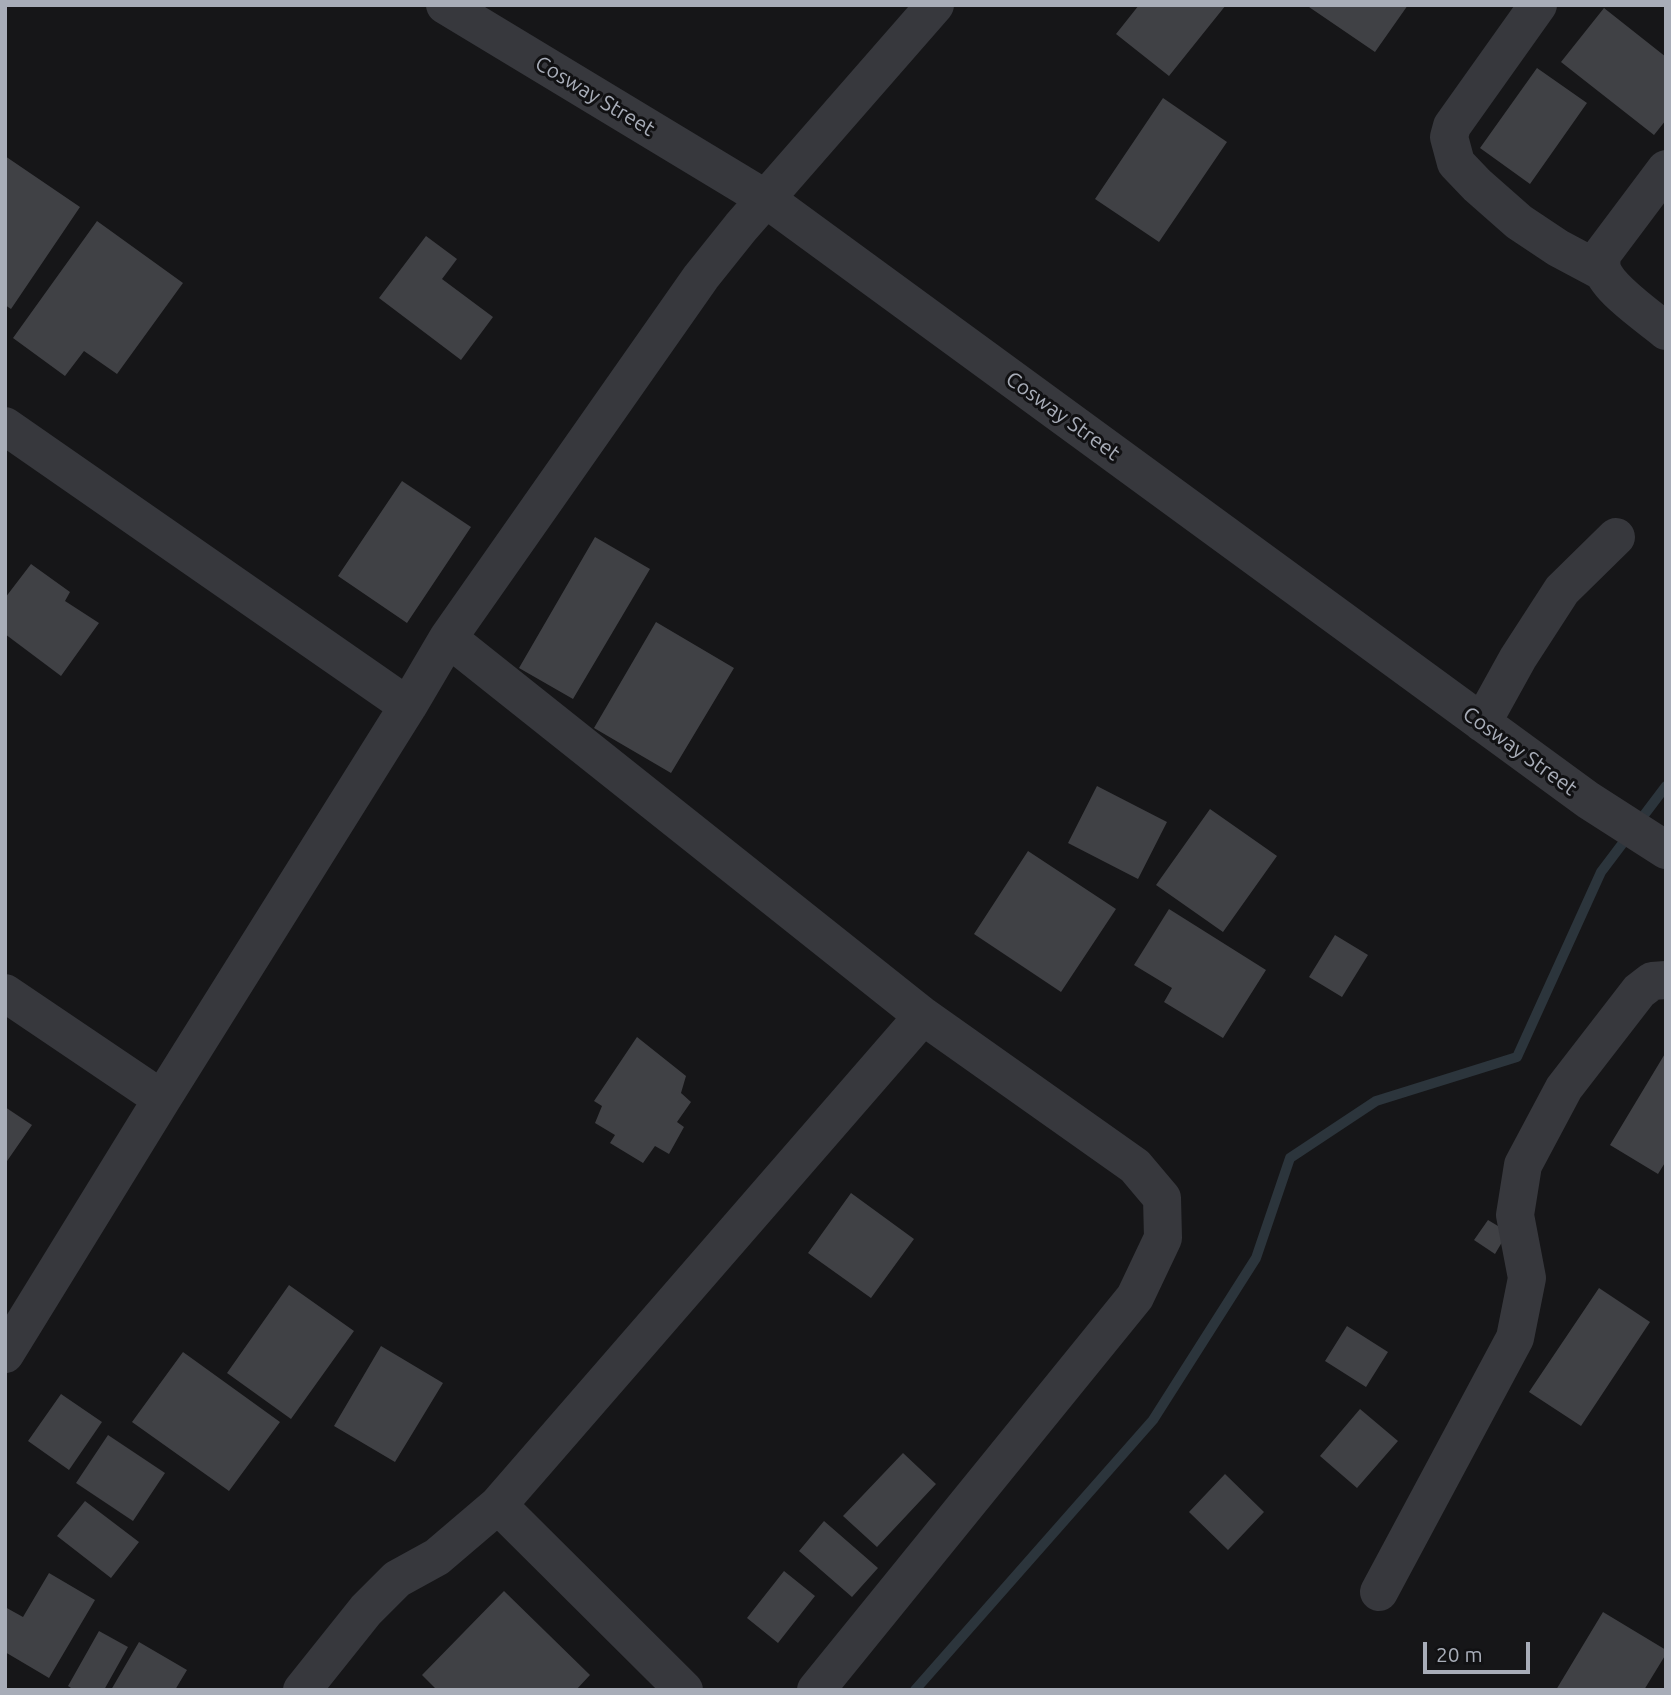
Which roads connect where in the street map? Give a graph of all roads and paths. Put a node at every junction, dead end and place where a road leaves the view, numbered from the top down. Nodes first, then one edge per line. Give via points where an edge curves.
1 (444, 5) edge
2 (935, 5) edge
3 (1538, 5) edge
4 (1666, 169) edge
5 (766, 199) junction
6 (1603, 272) junction
7 (1666, 331) edge
8 (5, 426) edge
9 (1616, 537) dead end
10 (448, 638) junction
11 (408, 706) junction
12 (1482, 723) junction
13 (1666, 850) edge
14 (1666, 980) edge
15 (5, 993) edge
16 (923, 1016) junction
17 (162, 1099) junction
18 (5, 1354) edge
19 (498, 1505) junction
20 (1379, 1592) dead end
21 (302, 1690) edge
22 (684, 1690) edge
23 (816, 1690) edge

1 - 5 street, Cosway Street
2 - 5 street
3 - 6 street via 1452,126 1449,137 1456,163 1477,186 1558,248
4 - 6 street via 1603,253
5 - 10 street via 701,277
5 - 12 street, Cosway Street
6 - 7 street via 1620,293
8 - 11 street
9 - 12 street via 1562,590
10 - 11 street
10 - 16 street
11 - 17 street
12 - 13 street, Cosway Street
14 - 20 street via 1652,981 1639,991 1580,1067 1523,1165 1515,1215 1527,1278 1515,1338
15 - 17 street
16 - 19 street
16 - 23 street via 1135,1166 1162,1198 1163,1238 1135,1297
17 - 18 street
19 - 21 street via 437,1556 397,1579
19 - 22 street

